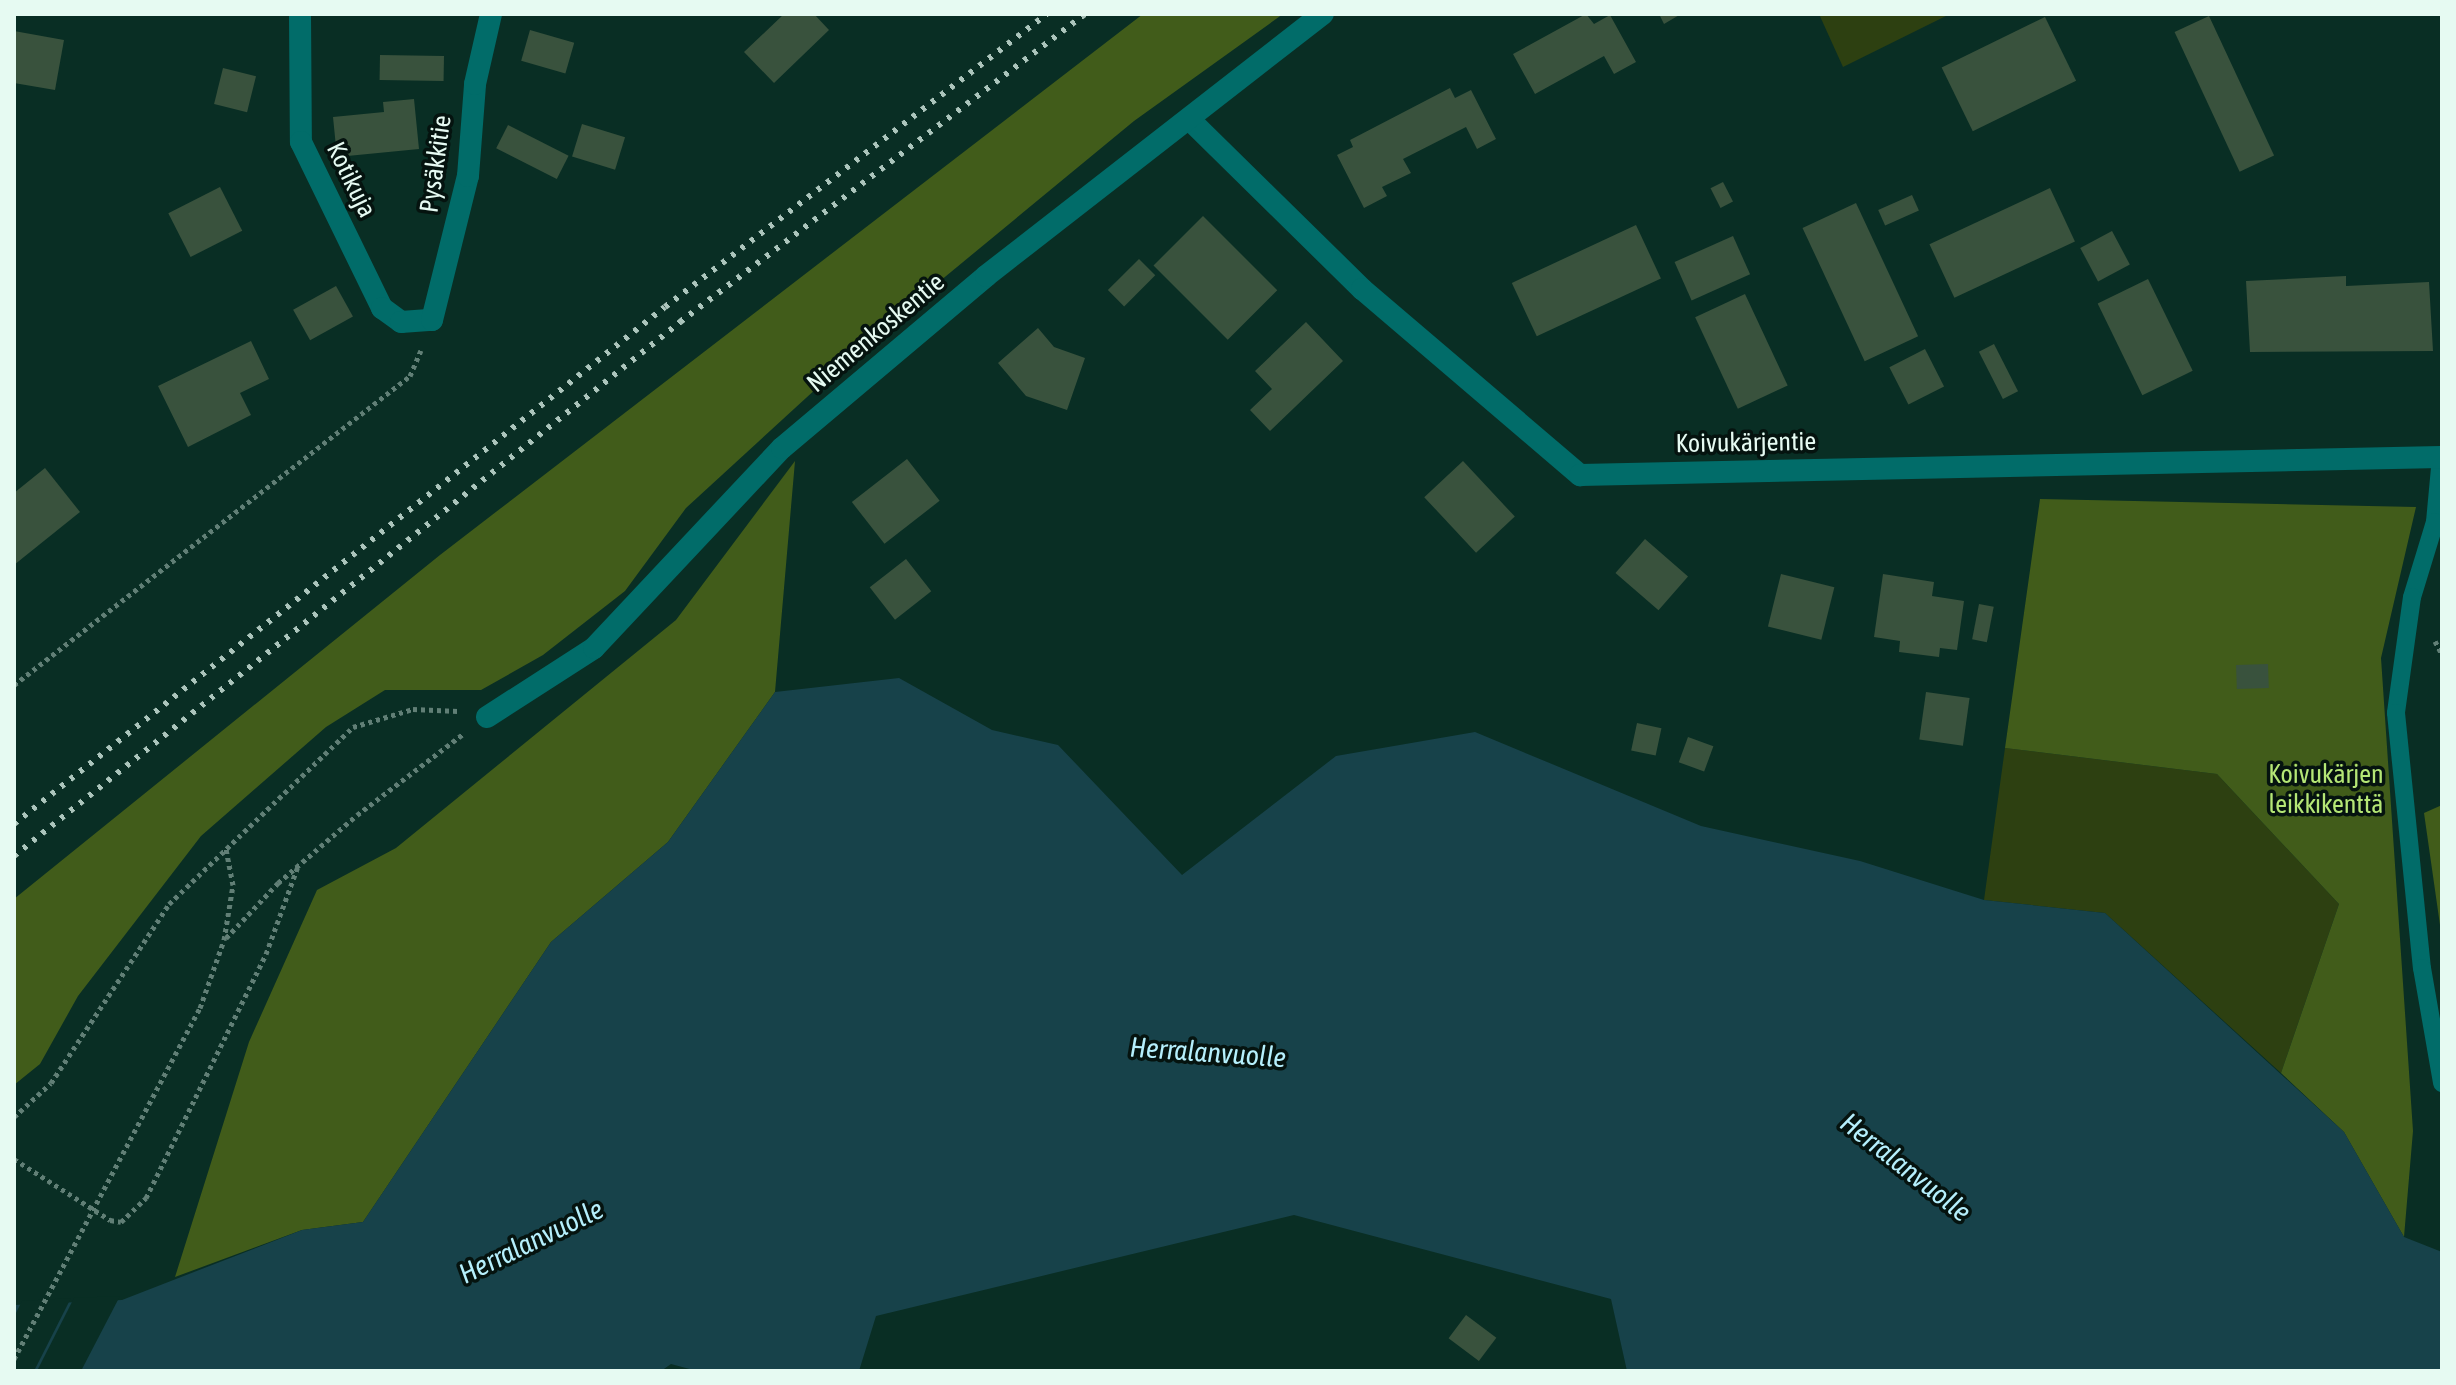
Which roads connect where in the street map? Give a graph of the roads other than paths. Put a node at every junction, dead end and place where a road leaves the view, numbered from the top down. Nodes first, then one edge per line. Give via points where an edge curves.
1 (300, 14) edge
2 (491, 14) edge
3 (1323, 14) edge
4 (1189, 119) junction
5 (432, 320) joint
6 (2441, 457) edge
7 (487, 717) road end
8 (2442, 1083) edge

1 - 5 street, Kotikuja via 301,142 382,308 401,322
2 - 5 street, Pysäkkitie via 475,84 468,176
3 - 4 street, Niemenkoskentie
4 - 6 street, Koivukärjentie via 1362,289 1580,475
4 - 7 street, Niemenkoskentie via 986,276 782,448 594,648
6 - 8 lane via 2435,522 2412,597 2396,713 2422,968

